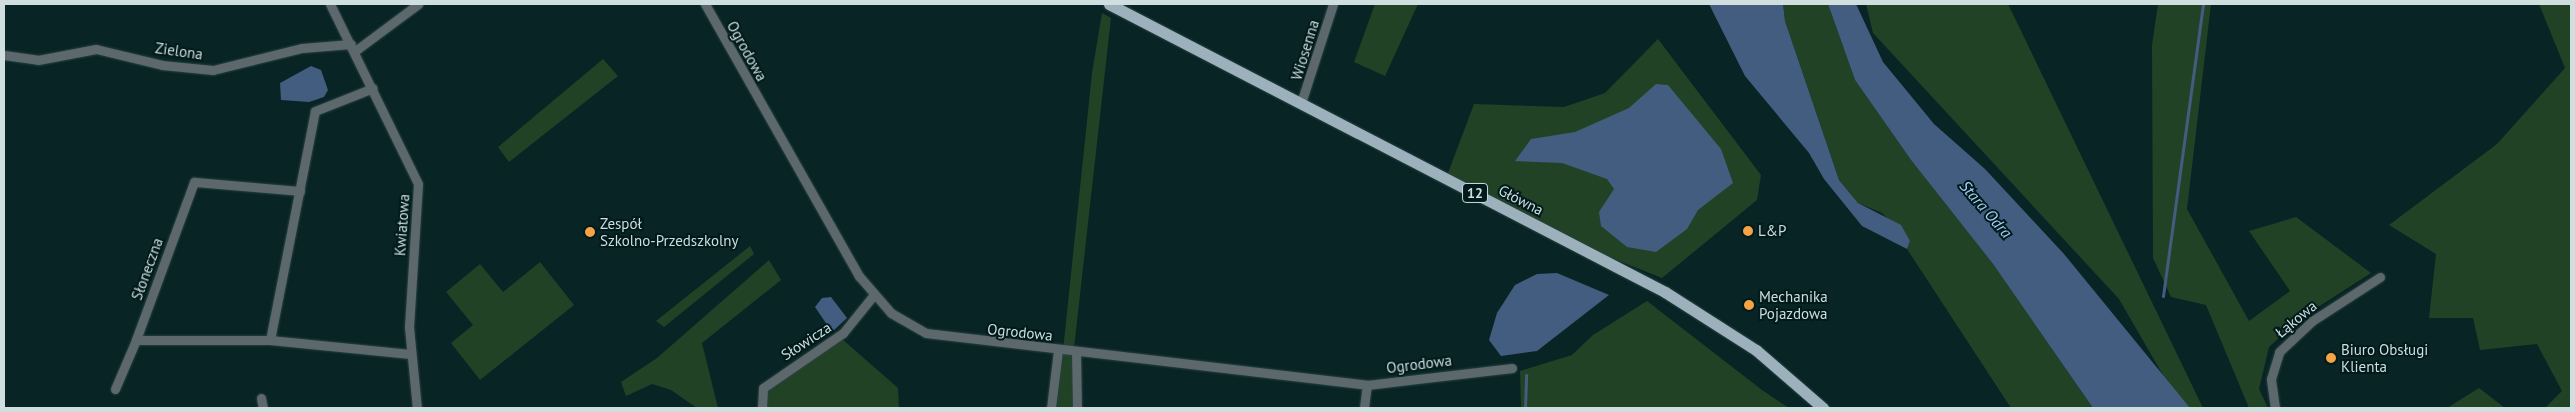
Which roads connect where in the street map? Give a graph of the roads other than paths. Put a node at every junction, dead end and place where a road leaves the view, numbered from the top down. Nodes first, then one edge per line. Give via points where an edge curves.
1 (330, 4) edge
2 (418, 4) edge
3 (705, 4) edge
4 (1109, 4) edge
5 (1333, 4) edge
6 (353, 48) junction
7 (4, 55) edge
8 (373, 88) junction
9 (1301, 103) junction
10 (300, 191) junction
11 (2380, 277) dead end
12 (873, 296) junction
13 (136, 340) junction
14 (270, 340) junction
15 (1058, 350) junction
16 (1076, 352) junction
17 (410, 354) junction
18 (1512, 368) dead end
19 (1366, 385) junction
20 (115, 389) dead end
21 (261, 398) dead end
22 (263, 408) edge
23 (417, 408) edge
24 (762, 408) edge
25 (1051, 408) edge
26 (1077, 408) edge
27 (1364, 408) edge
28 (1823, 408) edge
29 (2276, 408) edge

1 - 6 street, Kwiatowa
2 - 6 street
3 - 12 street, Ogrodowa
4 - 9 main road, Główna / 12
5 - 9 street, Wiosenna
6 - 7 street, Zielona via 302,48 213,70 162,65 96,49 38,60
6 - 8 street, Kwiatowa
8 - 10 street via 315,111
8 - 17 street, Kwiatowa via 418,184
9 - 28 main road, Główna / 12 via 1700,312 1756,350
10 - 13 street, Słoneczna via 194,182
10 - 14 street
11 - 29 street, Łąkowa via 2312,321 2279,352 2271,380
12 - 15 street, Ogrodowa via 926,333
12 - 24 street, Słowicza via 843,333 763,388
13 - 14 street
13 - 20 street
14 - 17 street
15 - 16 street, Ogrodowa
15 - 25 street
16 - 19 street, Ogrodowa
16 - 26 street
17 - 23 street, Kwiatowa
18 - 19 street, Ogrodowa
19 - 27 street
21 - 22 street

